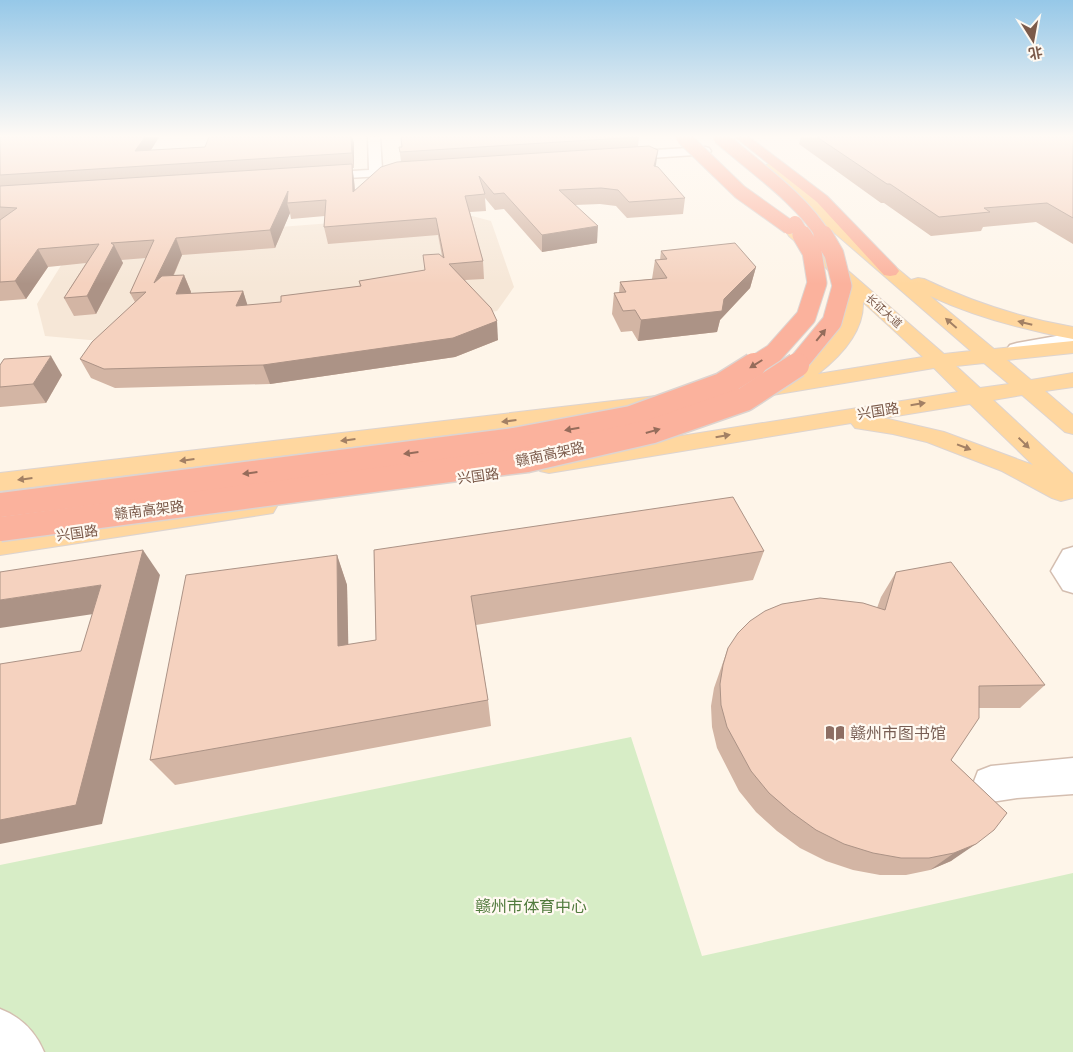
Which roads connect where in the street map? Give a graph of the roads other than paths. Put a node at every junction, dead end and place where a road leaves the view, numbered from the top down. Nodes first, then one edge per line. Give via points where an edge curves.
1 (734, 186) edge
2 (752, 186) edge
3 (764, 186) edge
4 (775, 186) edge
5 (789, 186) edge
6 (805, 186) edge
7 (789, 227) junction
8 (890, 271) junction
9 (847, 278) junction
10 (1073, 333) edge
11 (1073, 339) edge
12 (1073, 347) edge
13 (988, 355) junction
14 (939, 361) junction
15 (1073, 381) edge
16 (1026, 386) junction
17 (778, 389) junction
18 (974, 395) junction
19 (779, 426) junction
20 (1073, 426) edge
21 (0, 482) edge
22 (1073, 489) edge
23 (1073, 500) edge
24 (0, 505) edge
25 (0, 529) edge
26 (0, 544) edge
27 (1073, 557) edge
28 (1073, 582) edge
29 (1073, 776) edge
30 (991, 784) dead end
31 (0, 1031) edge
32 (21, 1052) edge

1 - 7 highway, bridge
2 - 7 main road, 长征大道
3 -> 24 highway, 赣南高架路, bridge via 797,225 812,252 817,283 806,317 774,353 722,385 631,418 514,440
25 -> 4 highway, 赣南高架路, bridge via 527,460 653,431 745,399 799,364 832,322 842,286 834,254 817,225
5 - 8 main road
6 - 8 highway via 822,199
7 - 9 main road, 长征大道
10 -> 8 main road via 993,314
13 -> 8 main road
9 - 14 main road, 长征大道
9 - 17 main road via 852,287 854,310 844,336 814,368
11 - 13 street
12 - 13 main road
13 - 14 main road
13 - 16 main road
14 - 17 main road
14 - 18 main road, 长征大道
15 - 16 main road, 兴国路
16 - 18 main road, 兴国路
16 - 20 main road
17 -> 21 main road
19 -> 18 main road, 兴国路
18 -> 22 main road, 长征大道
19 -> 23 main road via 828,422 908,428 1009,464
26 -> 19 main road, 兴国路 via 528,469
27 - 28 street via 1065,571
29 - 30 street
31 - 32 street

